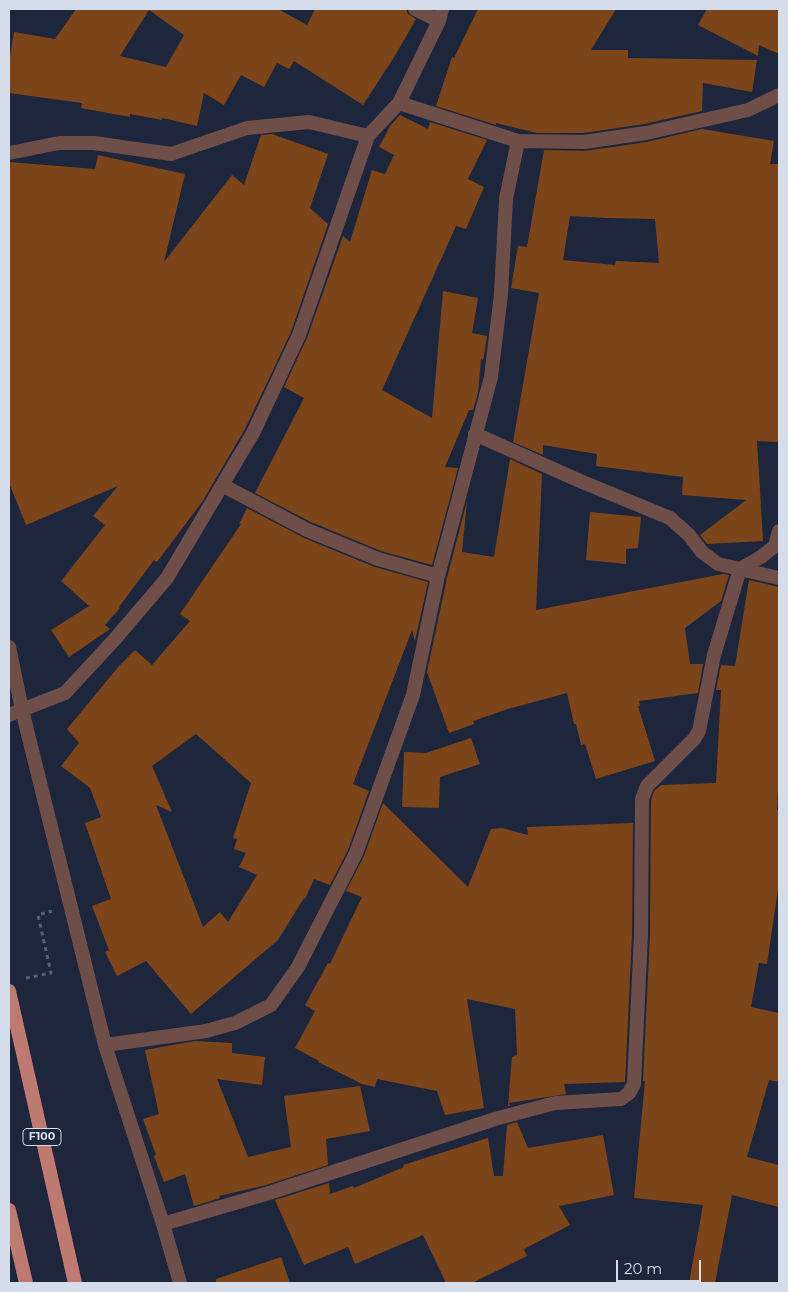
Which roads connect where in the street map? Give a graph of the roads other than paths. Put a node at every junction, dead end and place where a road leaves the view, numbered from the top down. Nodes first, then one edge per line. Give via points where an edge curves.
1 (415, 9) edge
2 (440, 15) edge
3 (778, 98) edge
4 (399, 103) junction
5 (368, 136) junction
6 (518, 141) junction
7 (9, 154) edge
8 (475, 434) junction
9 (222, 485) junction
10 (779, 531) edge
11 (740, 569) junction
12 (438, 576) junction
13 (779, 578) edge
14 (9, 647) edge
15 (15, 712) edge
16 (13, 986) edge
17 (105, 1044) junction
18 (9, 1210) edge
19 (163, 1224) junction
20 (26, 1283) edge
21 (76, 1283) edge
22 (180, 1283) edge

1 - 2 street
2 - 4 street
3 - 6 street via 748,110 646,133 584,142
4 - 5 street
4 - 6 street
5 - 7 street via 309,122 247,128 170,154 94,143 59,143
5 - 9 street via 299,336 253,432
6 - 8 street via 506,199 501,294 491,377
8 - 11 street via 670,518 718,564
8 - 12 street
9 - 12 street via 307,530 378,559
9 - 15 street via 167,578 115,639 65,693
10 - 11 street via 775,546
11 - 13 street
11 - 19 street via 714,655 699,731 647,786 642,799 640,943 634,1084 630,1093 621,1099 555,1103 495,1119
12 - 17 street via 410,704 356,853 298,967 271,1005 235,1023 206,1031
14 - 15 street
15 - 17 street
16 - 21 highway, F100
17 - 19 street
18 - 20 highway
19 - 22 street

